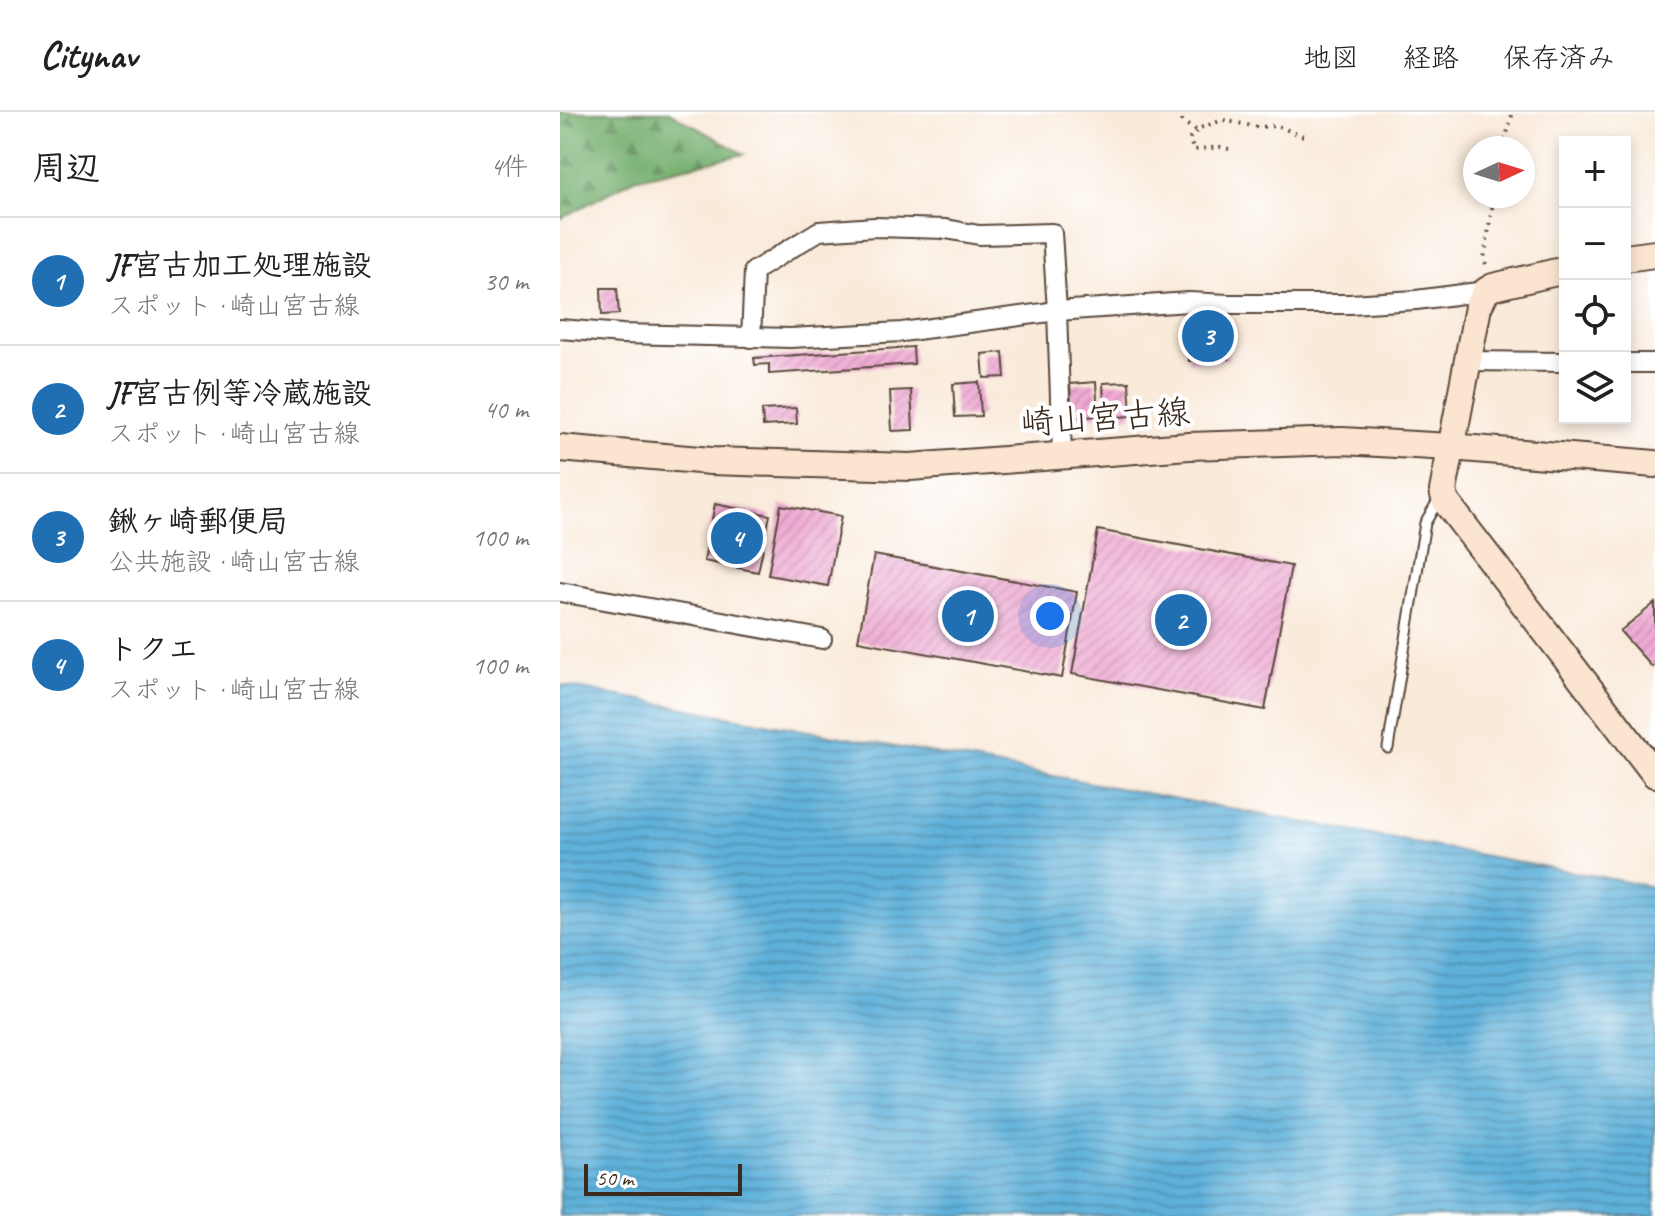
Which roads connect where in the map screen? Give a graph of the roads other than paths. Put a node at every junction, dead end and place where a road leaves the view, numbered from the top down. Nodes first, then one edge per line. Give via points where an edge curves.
1 (1655, 254) edge
2 (1631, 257) edge
3 (1559, 272) edge
4 (1490, 289) junction
5 (1057, 311) junction
6 (560, 329) edge
7 (751, 338) junction
8 (1467, 361) junction
9 (1559, 362) edge
10 (1631, 363) edge
11 (1655, 363) edge
12 (1451, 447) junction
13 (560, 448) edge
14 (1062, 456) junction
15 (1655, 464) edge
16 (1443, 491) junction
17 (560, 592) edge
18 (822, 639) dead end
19 (1388, 748) dead end
20 (1655, 774) edge

1 - 2 main road
3 - 4 main road
4 - 5 street via 1350,304 1189,302
4 - 8 main road via 1478,307
5 - 7 street via 902,332
5 - 7 street via 1052,233 979,235 875,227 819,231 754,271
5 - 14 street
6 - 7 street
8 - 9 street
8 - 12 main road
10 - 11 street
12 - 14 main road, 崎山宮古線 via 1251,443
12 - 15 main road, 崎山宮古線
12 - 16 main road
13 - 14 main road, 崎山宮古線 via 711,461 910,467
16 - 19 lane via 1425,523
16 - 20 main road via 1446,502
17 - 18 street

